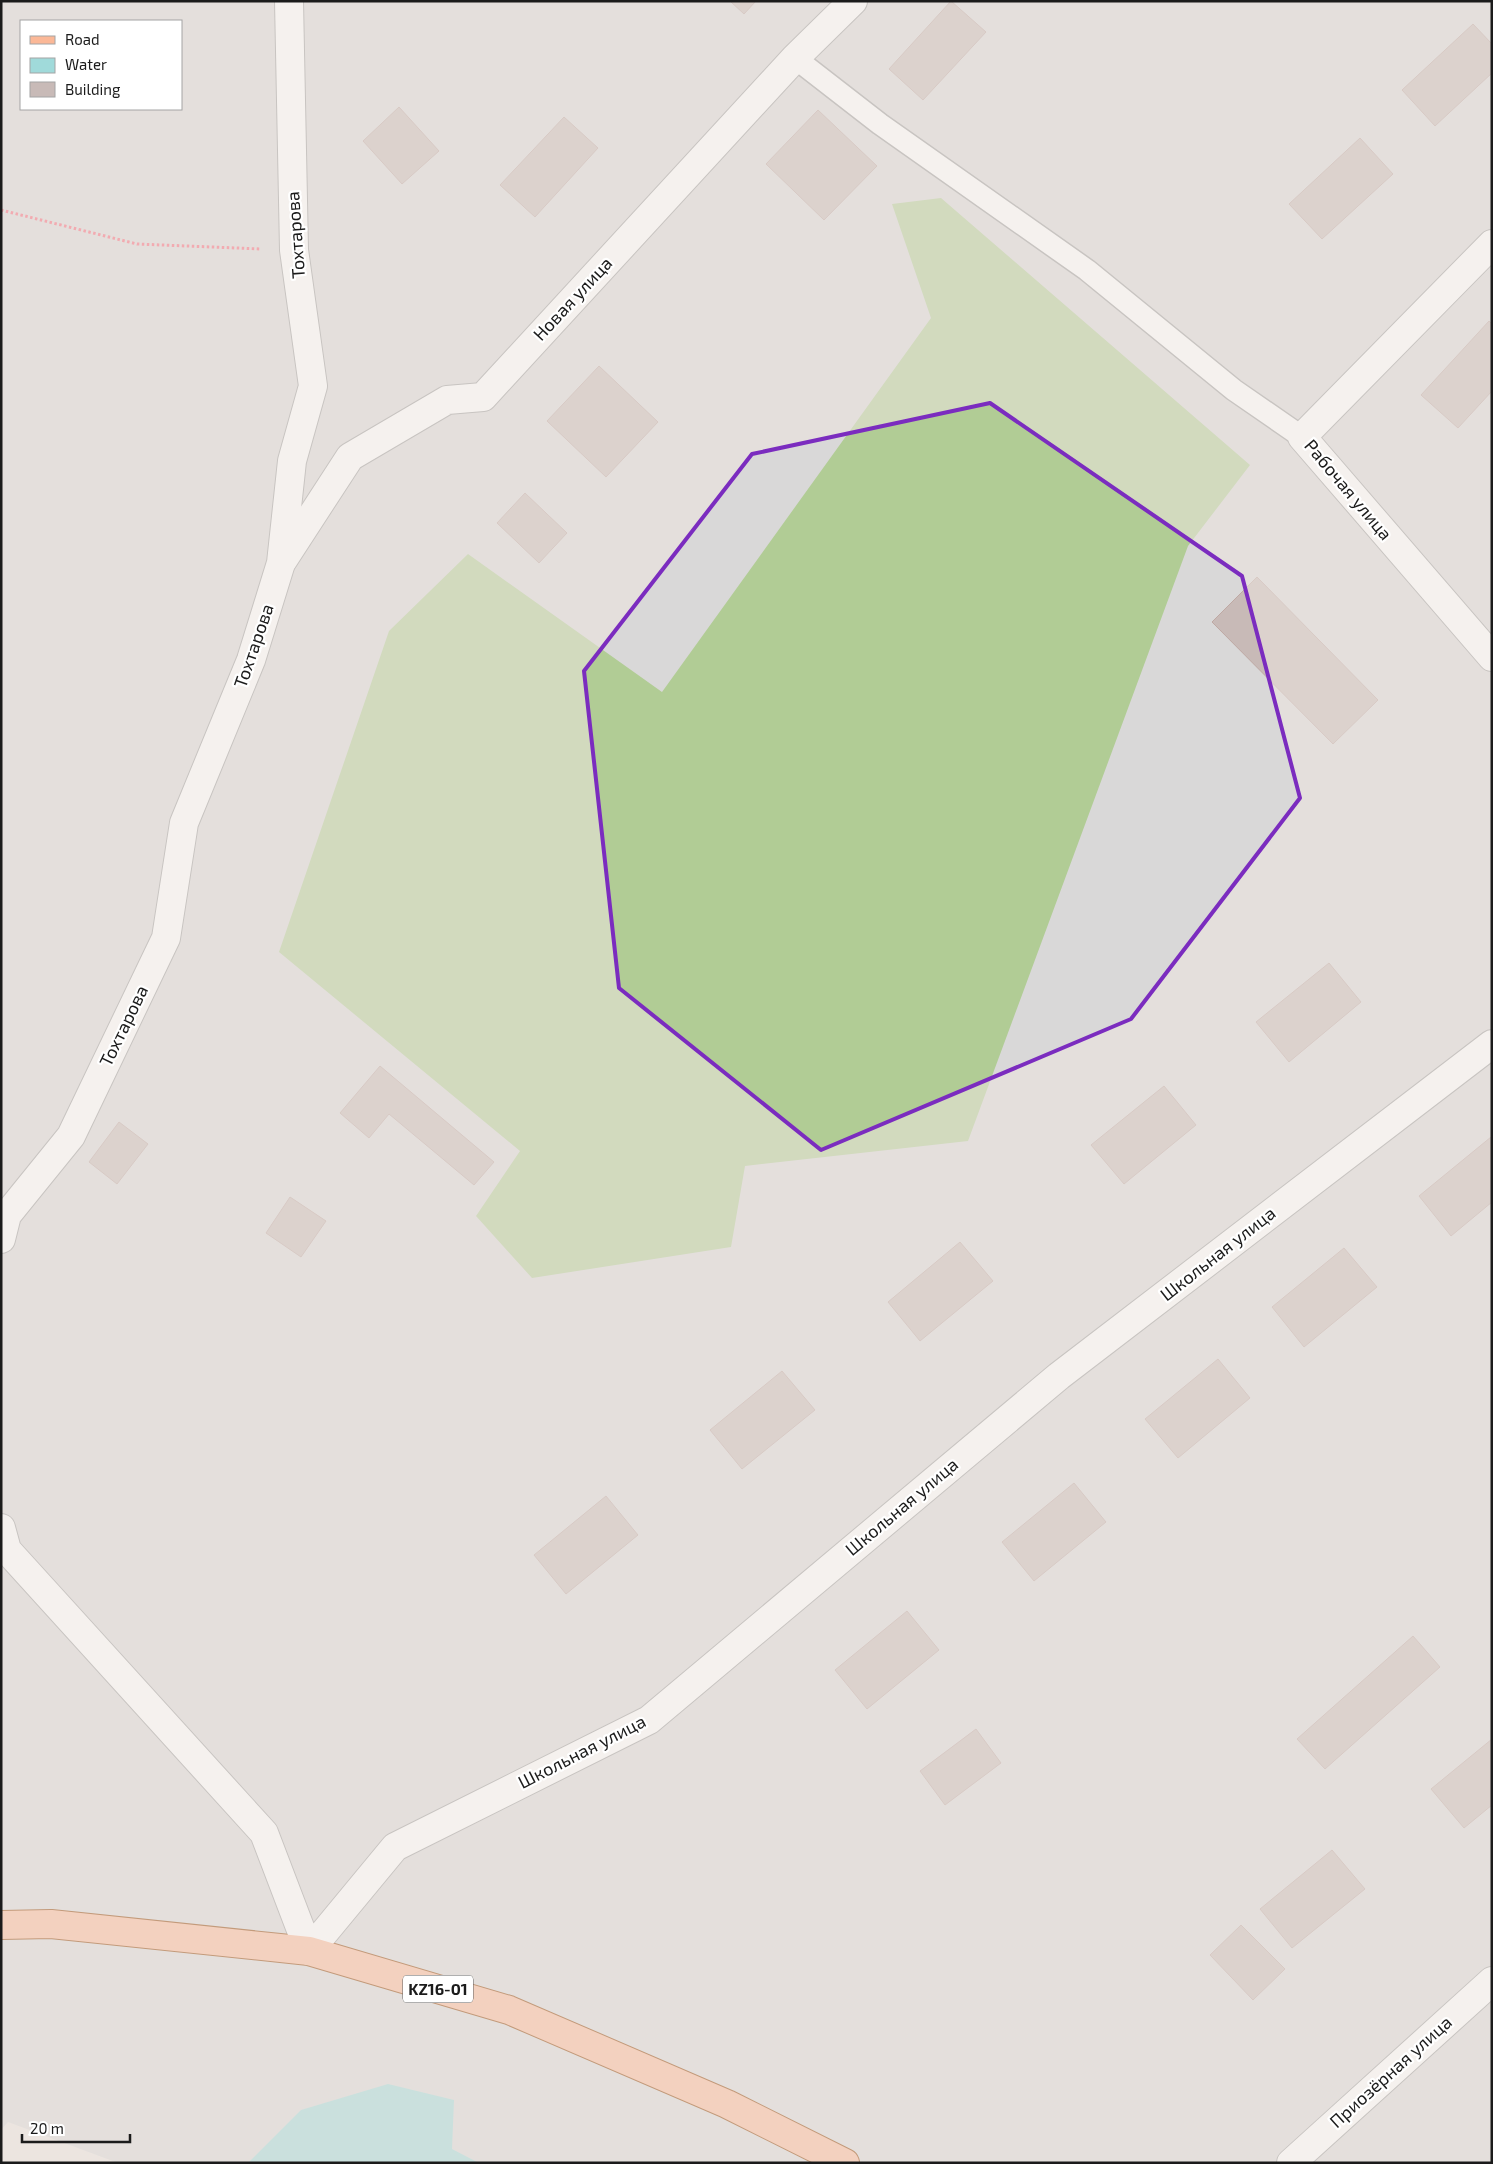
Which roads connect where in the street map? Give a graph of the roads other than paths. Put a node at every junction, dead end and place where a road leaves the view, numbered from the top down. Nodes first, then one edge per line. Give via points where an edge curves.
1 (289, 1) edge
2 (854, 1) edge
3 (795, 58) junction
4 (1492, 244) edge
5 (1302, 437) junction
6 (282, 563) junction
7 (1492, 657) edge
8 (1492, 1044) edge
9 (1, 1239) edge
10 (1, 1528) edge
11 (1, 1925) edge
12 (309, 1951) junction
13 (1492, 1981) edge
14 (845, 2163) edge
15 (1291, 2163) edge

1 - 6 street, Тохтарова via 294,250 313,386 292,461
2 - 3 street, Новая улица
3 - 5 lane via 880,124 1087,270 1234,390
3 - 6 street, Новая улица via 483,397 447,400 350,457
4 - 5 street, Рабочая улица
5 - 7 street, Рабочая улица
6 - 9 street, Тохтарова via 251,660 184,823 166,938 71,1136 6,1215
8 - 12 street, Школьная улица via 1059,1376 649,1720 395,1847
10 - 12 street via 7,1550 264,1833
11 - 12 main road, KZ16-01 via 51,1924
12 - 14 main road, KZ16-01 via 509,2010 727,2104
13 - 15 street, Приозёрная улица

